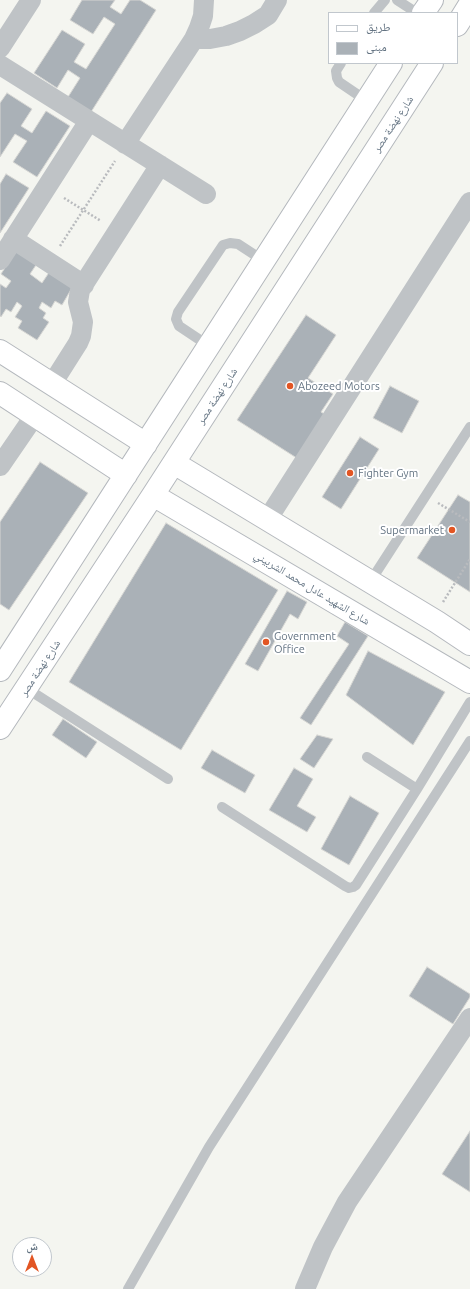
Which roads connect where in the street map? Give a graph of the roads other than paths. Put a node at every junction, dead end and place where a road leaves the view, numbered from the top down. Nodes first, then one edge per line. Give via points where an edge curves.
1 (31, 0) edge
2 (204, 0) edge
3 (277, 0) edge
4 (385, 0) edge
5 (397, 0) edge
6 (432, 0) edge
7 (470, 4) edge
8 (375, 12) edge
9 (415, 12) edge
10 (424, 12) edge
11 (458, 22) edge
12 (194, 39) junction
13 (0, 48) edge
14 (340, 64) edge
15 (390, 64) edge
16 (0, 65) edge
17 (424, 66) edge
18 (367, 101) junction
19 (89, 121) junction
20 (125, 144) junction
21 (160, 165) junction
22 (206, 194) dead end
23 (470, 202) edge
24 (13, 239) junction
25 (0, 260) edge
26 (264, 262) junction
27 (84, 285) junction
28 (209, 346) junction
29 (0, 351) edge
30 (52, 384) junction
31 (0, 393) edge
32 (35, 415) junction
33 (470, 427) edge
34 (146, 444) junction
35 (174, 463) junction
36 (0, 466) edge
37 (126, 475) junction
38 (153, 495) junction
39 (267, 520) junction
40 (370, 582) junction
41 (470, 644) edge
42 (0, 670) edge
43 (470, 682) edge
44 (26, 688) junction
45 (470, 702) edge
46 (0, 728) edge
47 (470, 741) edge
48 (367, 757) dead end
49 (168, 779) dead end
50 (417, 789) junction
51 (222, 807) dead end
52 (470, 1018) edge
53 (128, 1289) edge
54 (305, 1289) edge

1 - 13 street
2 - 12 street via 200,28
3 - 12 street via 268,14 240,31 210,39
4 - 8 lane
5 - 9 lane
6 - 10 street
7 - 11 street
12 - 20 street
14 - 18 lane via 336,71 339,82
15 - 18 street
16 - 19 street
17 - 35 street, شارع نهضة مصر
18 - 26 street
19 - 20 street
19 - 24 street
20 - 21 street
21 - 22 street
21 - 27 street
23 - 39 street
24 - 25 street
24 - 27 street
26 - 28 street
26 - 28 lane via 238,244 224,245 178,312 176,319 179,326
27 - 30 street via 78,302 83,322 81,336
28 - 34 street
29 - 30 street
30 - 34 street
31 - 32 street
32 - 36 street
32 - 37 street
33 - 40 lane
34 - 37 street
35 - 38 street, شارع نهضة مصر
35 - 39 street
37 - 42 street
38 - 43 street, شارع الشهيد عادل محمد الشربيني
38 - 44 street, شارع نهضة مصر
39 - 40 street
40 - 41 street
44 - 46 street, شارع نهضة مصر
44 - 49 lane
45 - 50 lane
47 - 53 lane via 209,1147
48 - 50 lane
50 - 51 lane via 356,885 349,888
52 - 54 street via 347,1202 323,1247

